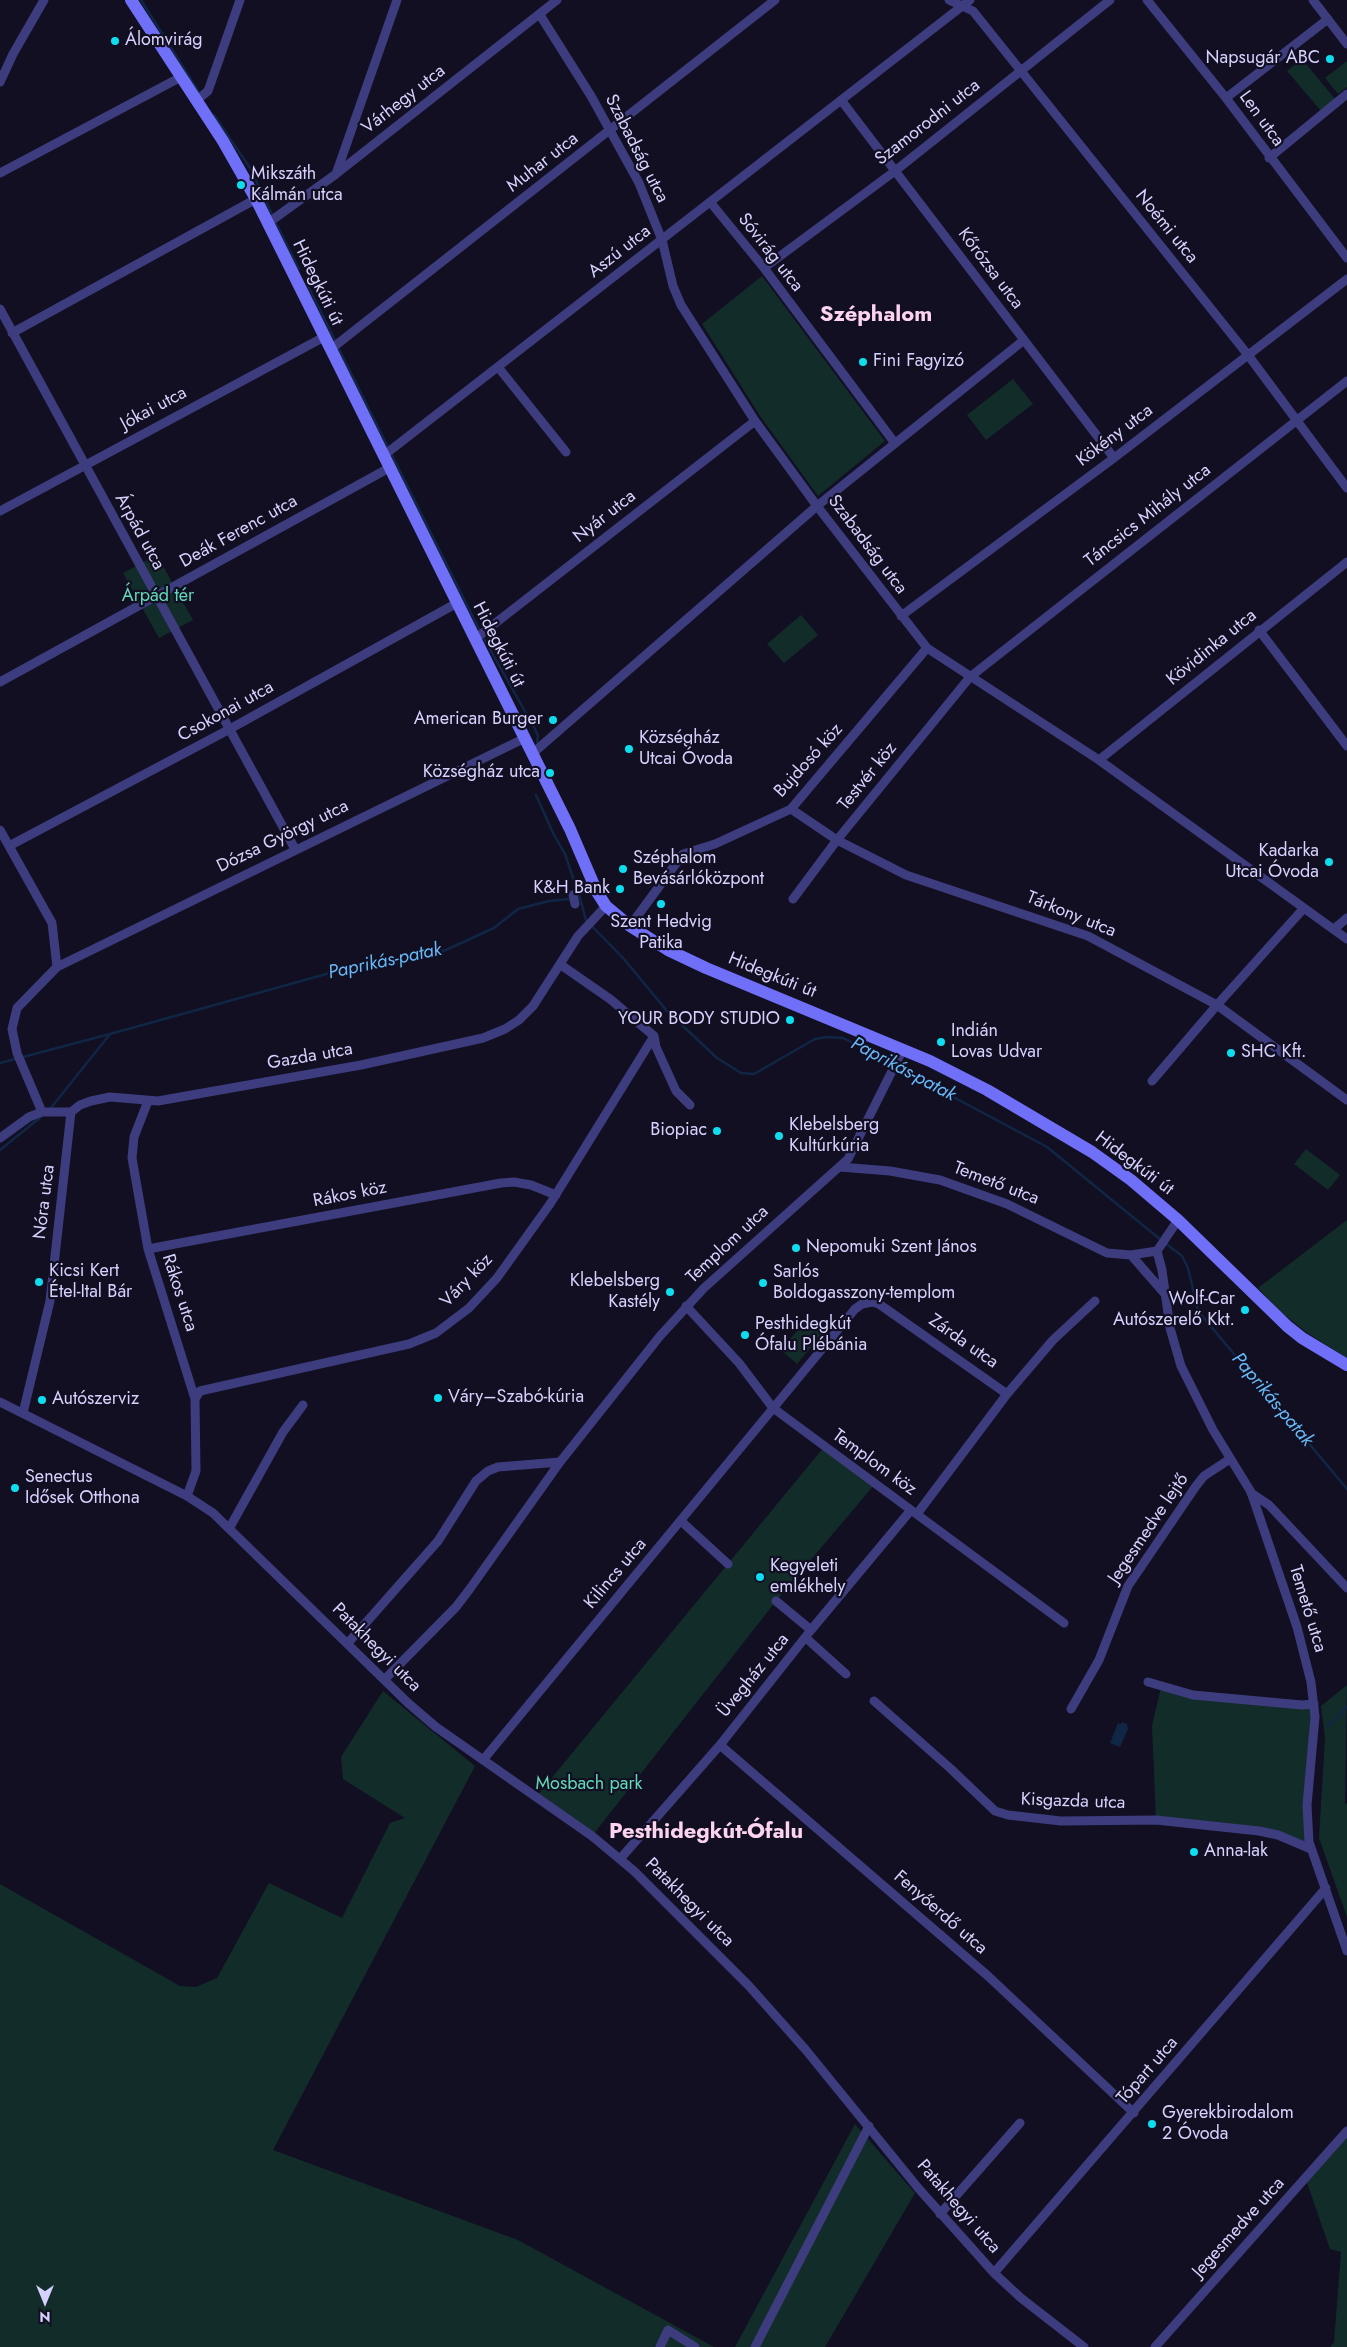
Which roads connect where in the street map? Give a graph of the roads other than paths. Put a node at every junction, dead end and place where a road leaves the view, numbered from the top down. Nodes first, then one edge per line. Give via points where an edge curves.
1 (44, 0) edge
2 (131, 0) edge
3 (240, 0) edge
4 (397, 0) edge
5 (557, 0) edge
6 (775, 0) edge
7 (948, 0) edge
8 (970, 0) edge
9 (1110, 0) edge
10 (1147, 0) edge
11 (1313, 0) edge
12 (961, 6) junction
13 (540, 15) junction
14 (1328, 19) junction
15 (1347, 44) edge
16 (1021, 70) junction
17 (182, 77) junction
18 (0, 82) edge
19 (1347, 94) edge
20 (200, 98) junction
21 (1226, 98) junction
22 (841, 100) junction
23 (610, 131) junction
24 (1269, 158) junction
25 (895, 171) junction
26 (0, 173) edge
27 (336, 174) junction
28 (256, 199) junction
29 (710, 203) junction
30 (272, 220) junction
31 (662, 240) junction
32 (1347, 258) edge
33 (764, 268) junction
34 (1347, 279) edge
35 (0, 309) edge
36 (12, 333) junction
37 (324, 337) junction
38 (1024, 340) junction
39 (335, 347) junction
40 (1248, 355) junction
41 (498, 367) junction
42 (1347, 381) edge
43 (1296, 420) junction
44 (755, 421) junction
45 (894, 442) junction
46 (566, 452) dead end
47 (387, 453) junction
48 (1114, 458) junction
49 (84, 465) junction
50 (389, 468) junction
51 (1347, 488) edge
52 (817, 506) junction
53 (0, 511) edge
54 (1347, 562) edge
55 (156, 596) junction
56 (457, 603) junction
57 (901, 616) junction
58 (1259, 630) junction
59 (479, 636) junction
60 (927, 648) junction
61 (970, 677) junction
62 (0, 682) edge
63 (228, 730) junction
64 (525, 738) junction
65 (1347, 746) edge
66 (533, 753) junction
67 (1099, 760) junction
68 (791, 809) junction
69 (0, 830) edge
70 (837, 840) junction
71 (9, 846) junction
72 (295, 849) junction
73 (793, 899) dead end
74 (606, 906) junction
75 (1304, 908) junction
76 (1347, 918) edge
77 (630, 926) junction
78 (1334, 929) junction
79 (1347, 939) edge
80 (561, 965) junction
81 (57, 967) junction
82 (1216, 1005) junction
83 (654, 1036) junction
84 (901, 1053) junction
85 (1152, 1081) dead end
86 (1347, 1100) edge
87 (148, 1101) junction
88 (690, 1105) dead end
89 (42, 1112) junction
90 (71, 1112) junction
91 (0, 1138) edge
92 (840, 1167) junction
93 (556, 1194) junction
94 (1178, 1220) junction
95 (1158, 1248) junction
96 (148, 1249) junction
97 (1131, 1255) junction
98 (1165, 1294) junction
99 (1096, 1301) dead end
100 (686, 1306) junction
101 (1347, 1365) edge
102 (1007, 1394) junction
103 (196, 1399) junction
104 (0, 1402) edge
105 (303, 1405) dead end
106 (773, 1408) junction
107 (22, 1413) junction
108 (1230, 1459) junction
109 (560, 1462) junction
110 (1251, 1492) junction
111 (187, 1496) junction
112 (914, 1512) junction
113 (681, 1521) junction
114 (230, 1527) junction
115 (728, 1564) dead end
116 (1347, 1588) edge
117 (776, 1601) dead end
118 (1064, 1623) dead end
119 (812, 1630) junction
120 (806, 1638) junction
121 (348, 1643) junction
122 (846, 1674) dead end
123 (385, 1679) junction
124 (1148, 1682) dead end
125 (874, 1700) dead end
126 (1314, 1704) junction
127 (1071, 1709) dead end
128 (720, 1745) junction
129 (484, 1760) junction
130 (1311, 1849) junction
131 (620, 1859) junction
132 (1326, 1888) junction
133 (1347, 1951) edge
134 (1134, 2113) junction
135 (1020, 2123) dead end
136 (869, 2126) junction
137 (1347, 2131) edge
138 (940, 2214) junction
139 (994, 2273) junction
140 (660, 2347) edge
141 (695, 2347) edge
142 (755, 2347) edge
143 (1084, 2347) edge
144 (1155, 2347) edge

1 - 18 street
2 - 17 main road, Hidegkúti út
3 - 20 street via 208,92
4 - 27 street
5 - 13 street, Várhegy utca
6 - 23 street, Muhar utca
7 - 12 street, Noémi utca
8 - 12 street, Aszú utca
9 - 16 street, Szamorodni utca
10 - 21 street, Len utca
11 - 14 street
12 - 16 street, Noémi utca via 973,11
12 - 22 street, Aszú utca
13 - 23 street, Szabadság utca
13 - 27 street, Várhegy utca
14 - 15 street
14 - 21 street
16 - 25 street, Szamorodni utca
16 - 40 street, Noémi utca
17 - 20 main road, Hidegkúti út
17 - 26 street
19 - 24 street
20 - 28 main road, Hidegkúti út
21 - 24 street, Len utca
22 - 25 street, Kőrózsa utca
22 - 29 street, Aszú utca
23 - 31 street, Szabadság utca via 639,183
23 - 39 street, Muhar utca
24 - 32 street, Len utca
25 - 33 street, Szamorodni utca
25 - 38 street, Kőrózsa utca
27 - 30 street, Várhegy utca
28 - 30 main road, Hidegkúti út
28 - 36 street
29 - 31 street, Aszú utca
29 - 33 street, Sóvirág utca
30 - 37 main road, Hidegkúti út
31 - 41 street, Aszú utca
31 - 44 street, Szabadság utca via 681,305
33 - 45 street, Sóvirág utca
34 - 40 street, Kökény utca
35 - 36 street, Árpád utca
36 - 49 street, Árpád utca
37 - 39 main road, Hidegkúti út
37 - 49 street, Jókai utca
38 - 45 street
38 - 48 street, Kőrózsa utca
39 - 47 main road, Hidegkúti út
40 - 43 street, Noémi utca
40 - 48 street, Kökény utca
41 - 46 street
41 - 47 street, Aszú utca
42 - 43 street, Táncsics Mihály utca
43 - 51 street, Noémi utca
43 - 61 street, Táncsics Mihály utca
44 - 52 street, Szabadság utca
44 - 59 street, Nyár utca
45 - 52 street
47 - 50 main road, Hidegkúti út
48 - 57 street, Kökény utca
49 - 53 street, Jókai utca
49 - 55 street, Árpád utca
50 - 55 street, Deák Ferenc utca
50 - 56 main road, Hidegkúti út
52 - 57 street, Szabadság utca
52 - 66 street
54 - 58 street, Kövidinka utca
55 - 62 street, Deák Ferenc utca
55 - 63 street, Árpád utca
56 - 59 main road, Hidegkúti út
56 - 63 street, Csokonai utca
57 - 60 street, Szabadság utca
58 - 65 street
58 - 67 street, Kövidinka utca
59 - 64 main road, Hidegkúti út
60 - 61 street, Szabadság utca
60 - 68 street, Bujdosó köz
61 - 67 street, Szabadság utca
61 - 70 street, Testvér köz
63 - 71 street, Csokonai utca
63 - 72 street, Árpád utca
64 - 66 main road, Hidegkúti út
64 - 72 street, Dózsa György utca
66 - 74 main road, Hidegkúti út
67 - 75 street, Szabadság utca
68 - 70 street, Tárkony utca
68 - 77 street, Bujdosó köz via 716,844 683,854
69 - 71 street
70 - 73 street, Testvér köz
70 - 82 street, Tárkony utca via 906,875 1088,936
71 - 81 street via 52,924
72 - 81 street, Dózsa György utca
74 - 77 main road, Hidegkúti út
74 - 80 street, Gazda utca via 585,928
75 - 78 street, Szabadság utca
75 - 82 street
76 - 78 street
77 - 84 main road, Hidegkúti út via 668,950 706,968
78 - 79 street, Szabadság utca
80 - 83 street via 610,999
80 - 87 street, Gazda utca via 533,1006 519,1020 483,1038 361,1065
81 - 89 street, Dózsa György utca via 17,1008 12,1029 17,1053
82 - 85 street
82 - 86 street, Tárkony utca
83 - 88 street via 676,1091
83 - 93 street, Váry köz
84 - 92 street, Templom utca via 848,1159
84 - 94 main road, Hidegkúti út via 987,1090 1092,1152
87 - 90 street, Gazda utca via 110,1097 80,1105
87 - 96 street, Rákos utca via 131,1148
89 - 90 street, Gazda utca
89 - 91 street, Gazda utca via 24,1120
90 - 107 street, Nóra utca via 50,1301
92 - 97 street, Temető utca via 940,1180 1007,1204 1094,1248 1119,1256
92 - 100 street, Templom utca
93 - 96 street, Rákos köz via 531,1185 501,1183
93 - 103 street, Váry köz via 496,1278 469,1308 436,1333 409,1344 200,1391
94 - 95 street
94 - 101 main road, Hidegkúti út via 1287,1326
95 - 97 street, Temető utca
95 - 98 street, Temető utca
96 - 103 street, Rákos utca
97 - 98 street
98 - 108 street, Temető utca via 1181,1366
99 - 102 street, Üvegház utca via 1053,1340
100 - 106 street, Templom köz via 739,1363
100 - 109 street, Templom utca
102 - 106 street, Zárda utca via 872,1302 855,1309
102 - 112 street, Üvegház utca
103 - 111 street, Rákos utca via 196,1471
104 - 107 street, Patakhegyi utca
105 - 114 street via 283,1432
106 - 112 street, Templom köz
106 - 113 street, Kilincs utca
107 - 111 street, Patakhegyi utca
108 - 110 street, Temető utca
108 - 127 street, Jegesmedve lejtő via 1204,1476 1146,1558 1124,1593 1094,1671
109 - 121 street via 498,1467 476,1481 438,1541
109 - 123 street, Templom utca via 456,1607
110 - 116 street via 1269,1506
110 - 126 street, Temető utca via 1297,1627
111 - 114 street, Patakhegyi utca
112 - 118 street, Templom köz
112 - 119 street, Üvegház utca
113 - 115 street
113 - 129 street, Kilincs utca
114 - 121 street, Patakhegyi utca
117 - 119 street
119 - 120 street, Üvegház utca
120 - 122 street
120 - 128 street, Üvegház utca
121 - 123 street, Patakhegyi utca
123 - 129 street, Patakhegyi utca via 436,1727
124 - 126 street via 1194,1695
125 - 130 street, Kisgazda utca via 995,1811 1061,1821 1156,1820 1259,1832 1278,1835
126 - 130 street, Temető utca via 1315,1729 1307,1805
128 - 131 street, Üvegház utca
128 - 134 street, Fenyőerdő utca via 988,1976
129 - 131 street, Patakhegyi utca
130 - 132 street, Temető utca
131 - 136 street, Patakhegyi utca via 645,1880 749,1986
132 - 133 street, Temető utca
132 - 134 street, Tópart utca
134 - 139 street, Tópart utca
135 - 138 street
136 - 138 street, Patakhegyi utca
136 - 142 street
137 - 144 street, Jegesmedve utca
138 - 139 street, Patakhegyi utca
139 - 143 street, Patakhegyi utca
140 - 141 street via 668,2330

